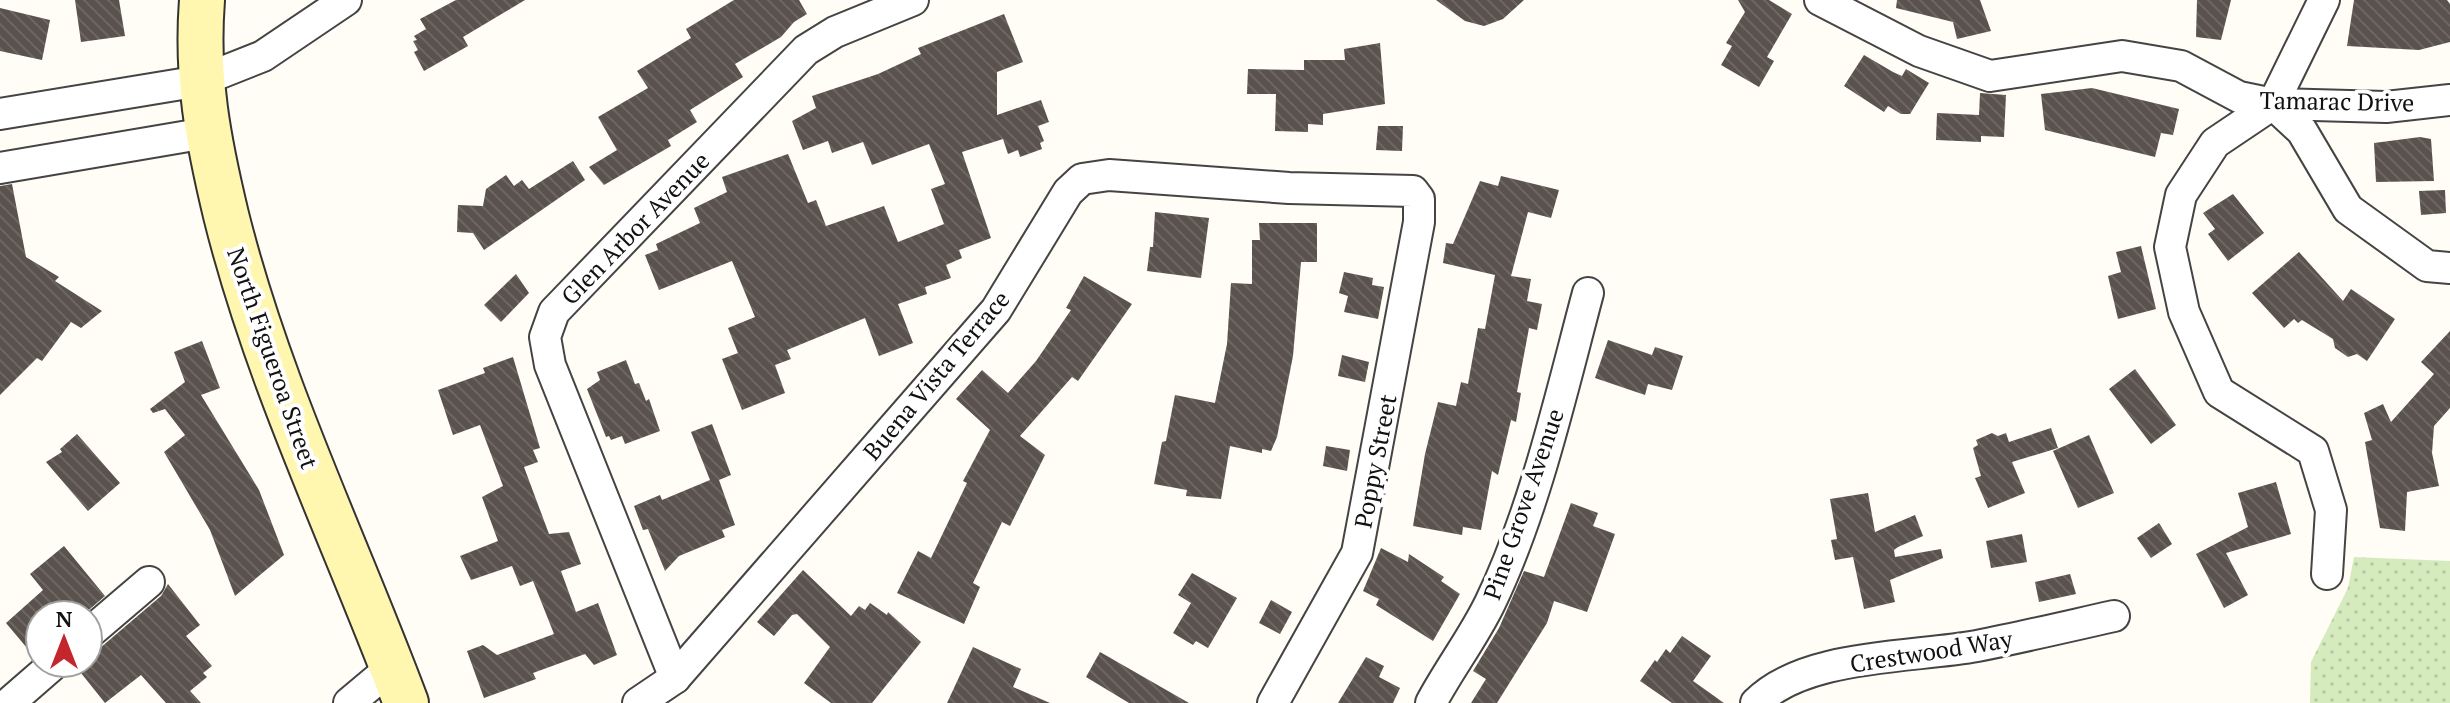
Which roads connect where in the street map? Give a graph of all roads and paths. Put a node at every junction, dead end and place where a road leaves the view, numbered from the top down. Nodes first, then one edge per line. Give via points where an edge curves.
1 (202, 0) edge
2 (346, 0) edge
3 (913, 0) edge
4 (1820, 0) edge
5 (2324, 0) edge
6 (200, 81) junction
7 (2450, 100) edge
8 (2273, 104) junction
9 (0, 114) edge
10 (206, 133) junction
11 (0, 168) edge
12 (1419, 199) joint
13 (2450, 268) edge
14 (1588, 293) dead end
15 (2327, 574) dead end
16 (149, 582) dead end
17 (2114, 616) dead end
18 (104, 620) edge
19 (675, 678) junction
20 (37, 679) edge
21 (399, 685) edge
22 (9, 703) edge
23 (349, 703) edge
24 (638, 703) edge
25 (1273, 703) edge
26 (1431, 703) edge
27 (1756, 703) edge

1 - 6 main road, North Figueroa Street
2 - 6 street via 263,56
3 - 19 street, Glen Arbor Avenue via 835,32 806,50 554,312 545,337 550,365
4 - 8 street, Tamarac Drive via 1919,51 1990,76 2122,56 2181,66 2239,97
5 - 8 street
6 - 9 street
6 - 10 main road, North Figueroa Street
7 - 8 street, Tamarac Drive via 2386,107
8 - 13 street via 2302,131 2348,209 2427,266
8 - 15 street via 2215,143 2181,195 2170,247 2184,312 2219,392 2313,451 2331,510
10 - 11 street
10 - 21 main road, North Figueroa Street via 259,331
12 - 19 street, Buena Vista Terrace via 1413,191 1109,175 1082,179 1068,192 996,310
12 - 25 street, Poppy Street via 1357,553
14 - 26 street, Pine Grove Avenue via 1510,556 1490,603
16 - 18 street
17 - 27 street, Crestwood Way via 1976,646 1836,666 1786,679
19 - 24 street, Buena Vista Terrace
20 - 22 street
21 - 23 street

